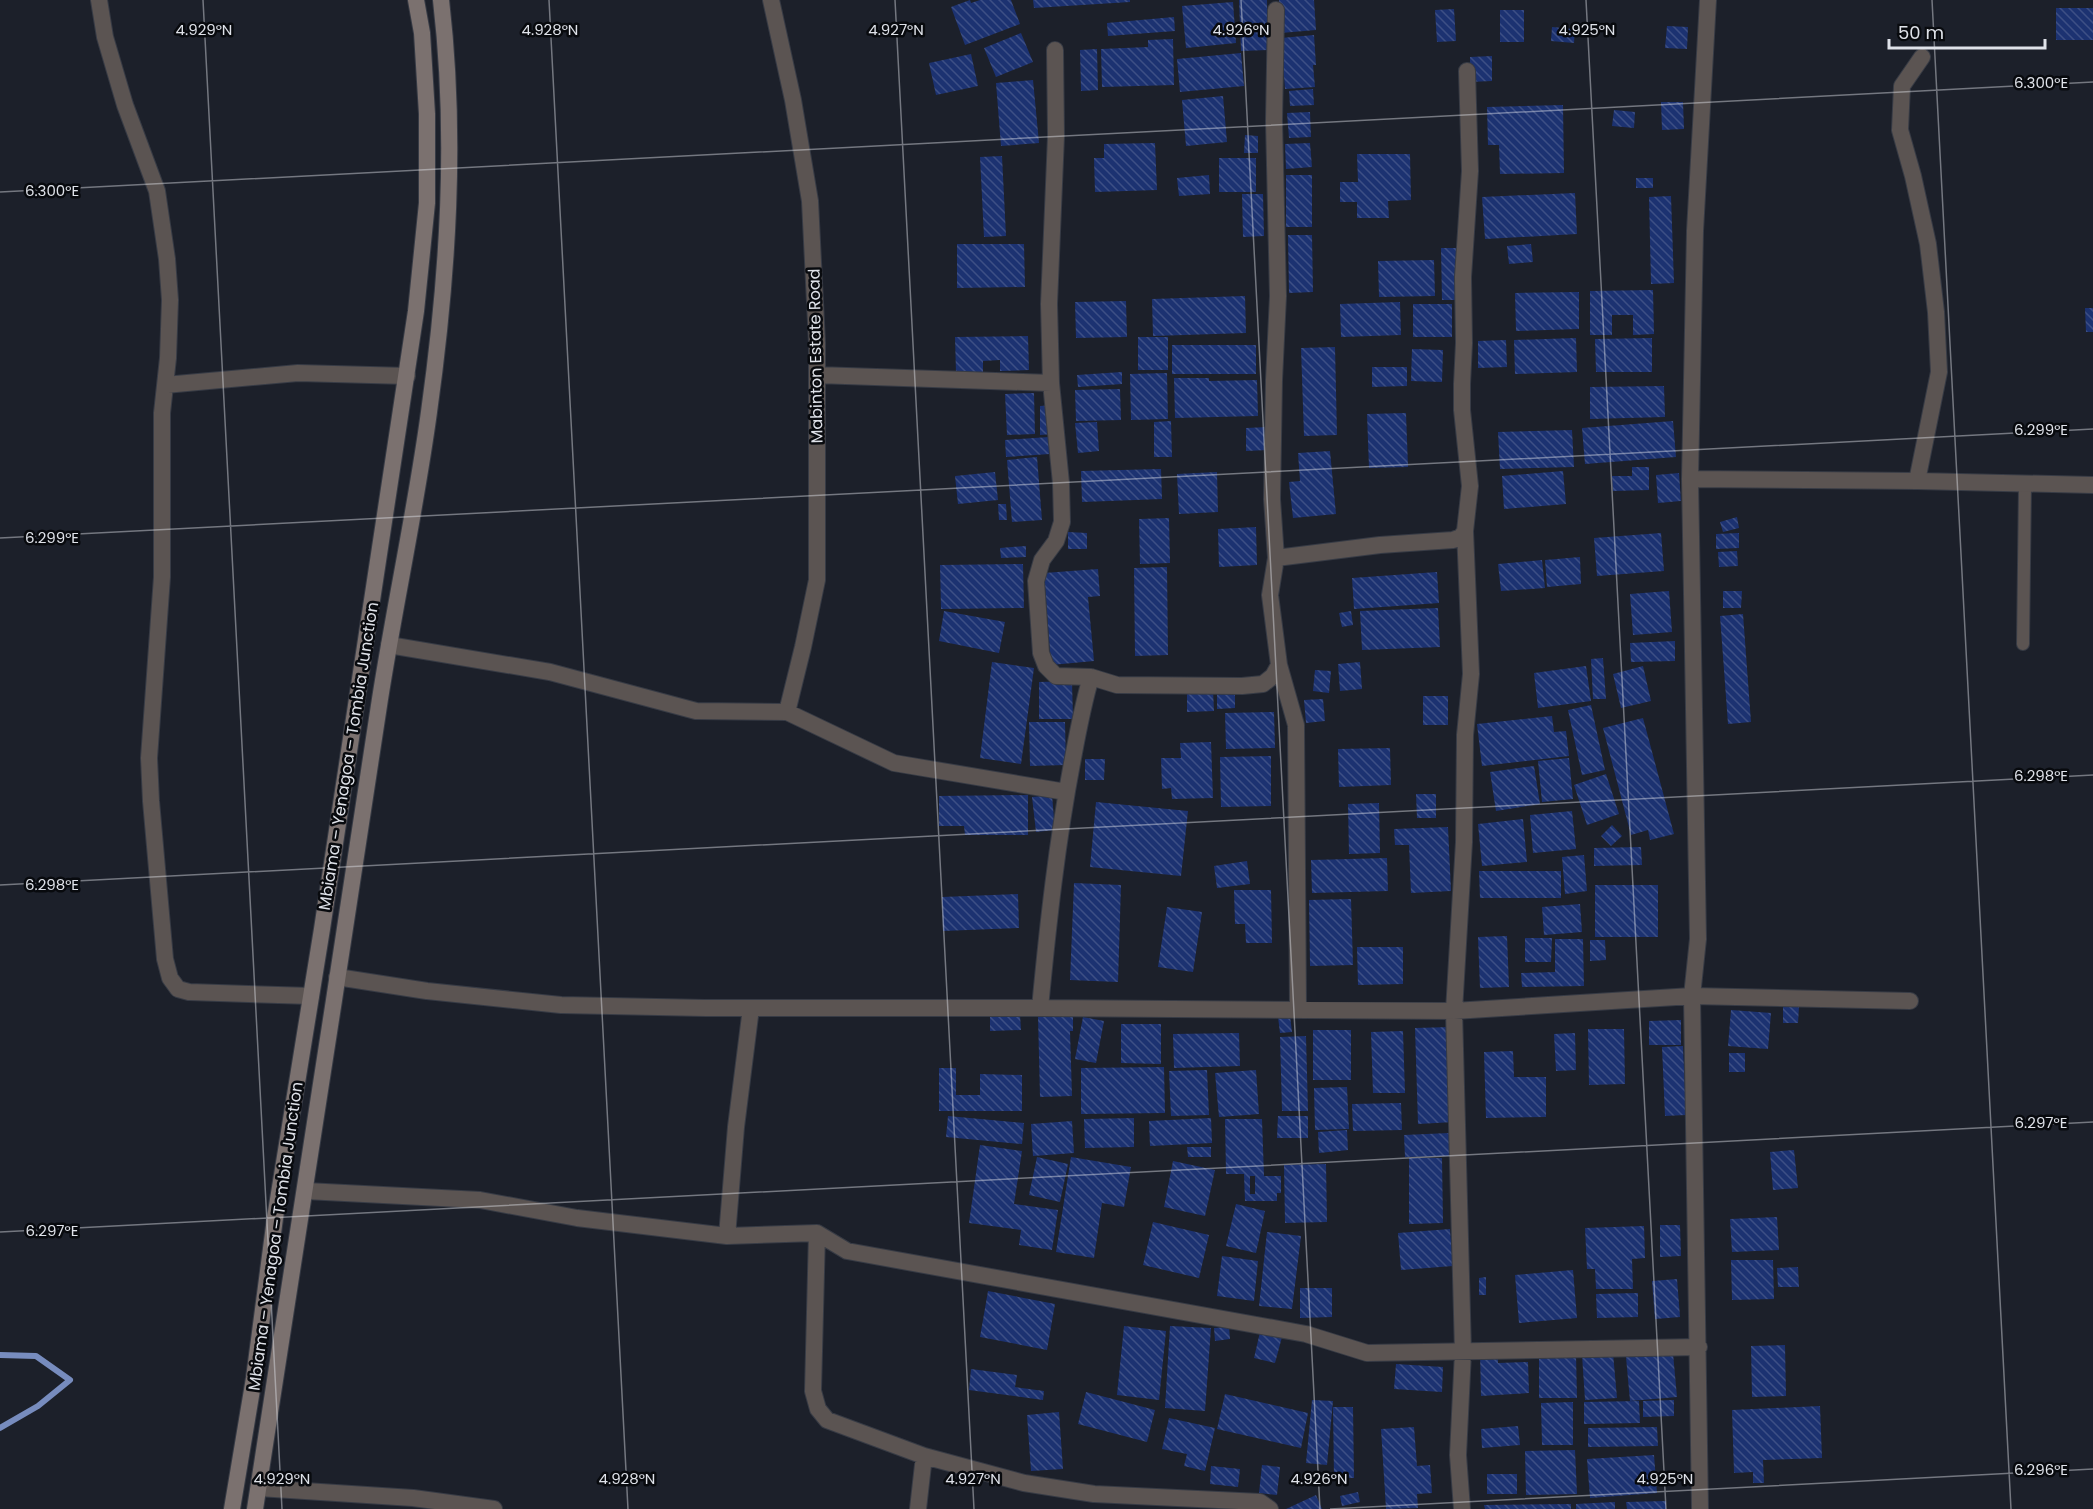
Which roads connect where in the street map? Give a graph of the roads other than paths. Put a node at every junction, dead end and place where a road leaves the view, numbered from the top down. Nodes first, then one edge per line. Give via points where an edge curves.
1 (99, 0) edge
2 (416, 0) edge
3 (441, 0) edge
4 (771, 0) edge
5 (1708, 0) edge
6 (1276, 10) dead end
7 (1054, 50) dead end
8 (1922, 57) dead end
9 (1467, 71) dead end
10 (817, 375) junction
11 (407, 376) junction
12 (1050, 383) junction
13 (165, 385) junction
14 (1690, 478) junction
15 (1917, 481) junction
16 (2025, 484) junction
17 (2093, 485) edge
18 (1465, 531) junction
19 (1276, 558) junction
20 (2023, 644) dead end
21 (389, 645) junction
22 (1279, 665) junction
23 (1091, 677) junction
24 (787, 712) junction
25 (1066, 792) junction
26 (337, 977) junction
27 (311, 996) junction
28 (1692, 996) junction
29 (1910, 1001) dead end
30 (751, 1008) junction
31 (1040, 1008) junction
32 (1298, 1010) junction
33 (1454, 1011) junction
34 (306, 1191) junction
35 (817, 1233) junction
36 (727, 1236) junction
37 (1698, 1347) junction
38 (1463, 1352) junction
39 (924, 1456) junction
40 (259, 1488) junction
41 (232, 1509) edge
42 (255, 1509) edge
43 (494, 1509) edge
44 (918, 1509) edge
45 (1270, 1509) edge
46 (1462, 1509) edge
47 (1700, 1509) edge

1 - 13 street via 111,59 157,191 170,300
2 - 11 main road, Mbiama – Yenagoa – Tombia Junction via 427,114 427,204
3 - 21 main road, Mbiama – Yenagoa – Tombia Junction via 449,103 442,300 429,413
4 - 10 street, Mabinton Estate Road via 810,201
5 - 14 street via 1695,231
6 - 19 street via 1278,296 1272,499
7 - 12 street via 1056,136
8 - 15 street via 1902,86 1900,130 1928,244 1939,372
9 - 18 street via 1470,171 1463,277 1462,410 1470,486
10 - 12 street
10 - 24 street, Mabinton Estate Road via 817,580
11 - 13 street via 298,373
11 - 27 main road, Mbiama – Yenagoa – Tombia Junction
12 - 23 street via 1062,522 1036,581 1041,653 1056,676
13 - 27 street via 162,577 149,758 165,959 178,989 189,992
14 - 15 street
14 - 28 street via 1698,939
15 - 16 street
16 - 17 street
16 - 20 lane
18 - 19 street via 1453,540
18 - 33 street via 1471,674
19 - 22 street via 1270,595
21 - 24 street via 550,672 696,711
21 - 26 main road, Mbiama – Yenagoa – Tombia Junction
22 - 23 street via 1263,684 1242,687 1117,685
22 - 32 street via 1296,725
23 - 25 street
24 - 25 street via 894,763
25 - 31 street via 1049,904
26 - 30 street via 561,1005
26 - 34 main road, Mbiama – Yenagoa – Tombia Junction
27 - 41 main road, Mbiama – Yenagoa – Tombia Junction
28 - 29 street
28 - 33 street
28 - 37 street
30 - 31 street
30 - 36 street
31 - 32 street
32 - 33 street
33 - 38 street
34 - 36 street via 480,1200 577,1218
34 - 40 main road, Mbiama – Yenagoa – Tombia Junction
35 - 36 street
35 - 38 street via 847,1251 1306,1334 1366,1353
35 - 39 street via 813,1391 818,1408 827,1419 841,1426
37 - 38 street
37 - 47 street
38 - 46 street via 1458,1455
39 - 44 street
39 - 45 street via 1048,1487 1094,1494 1260,1502
40 - 42 main road, Mbiama – Yenagoa – Tombia Junction
40 - 43 street via 413,1498

